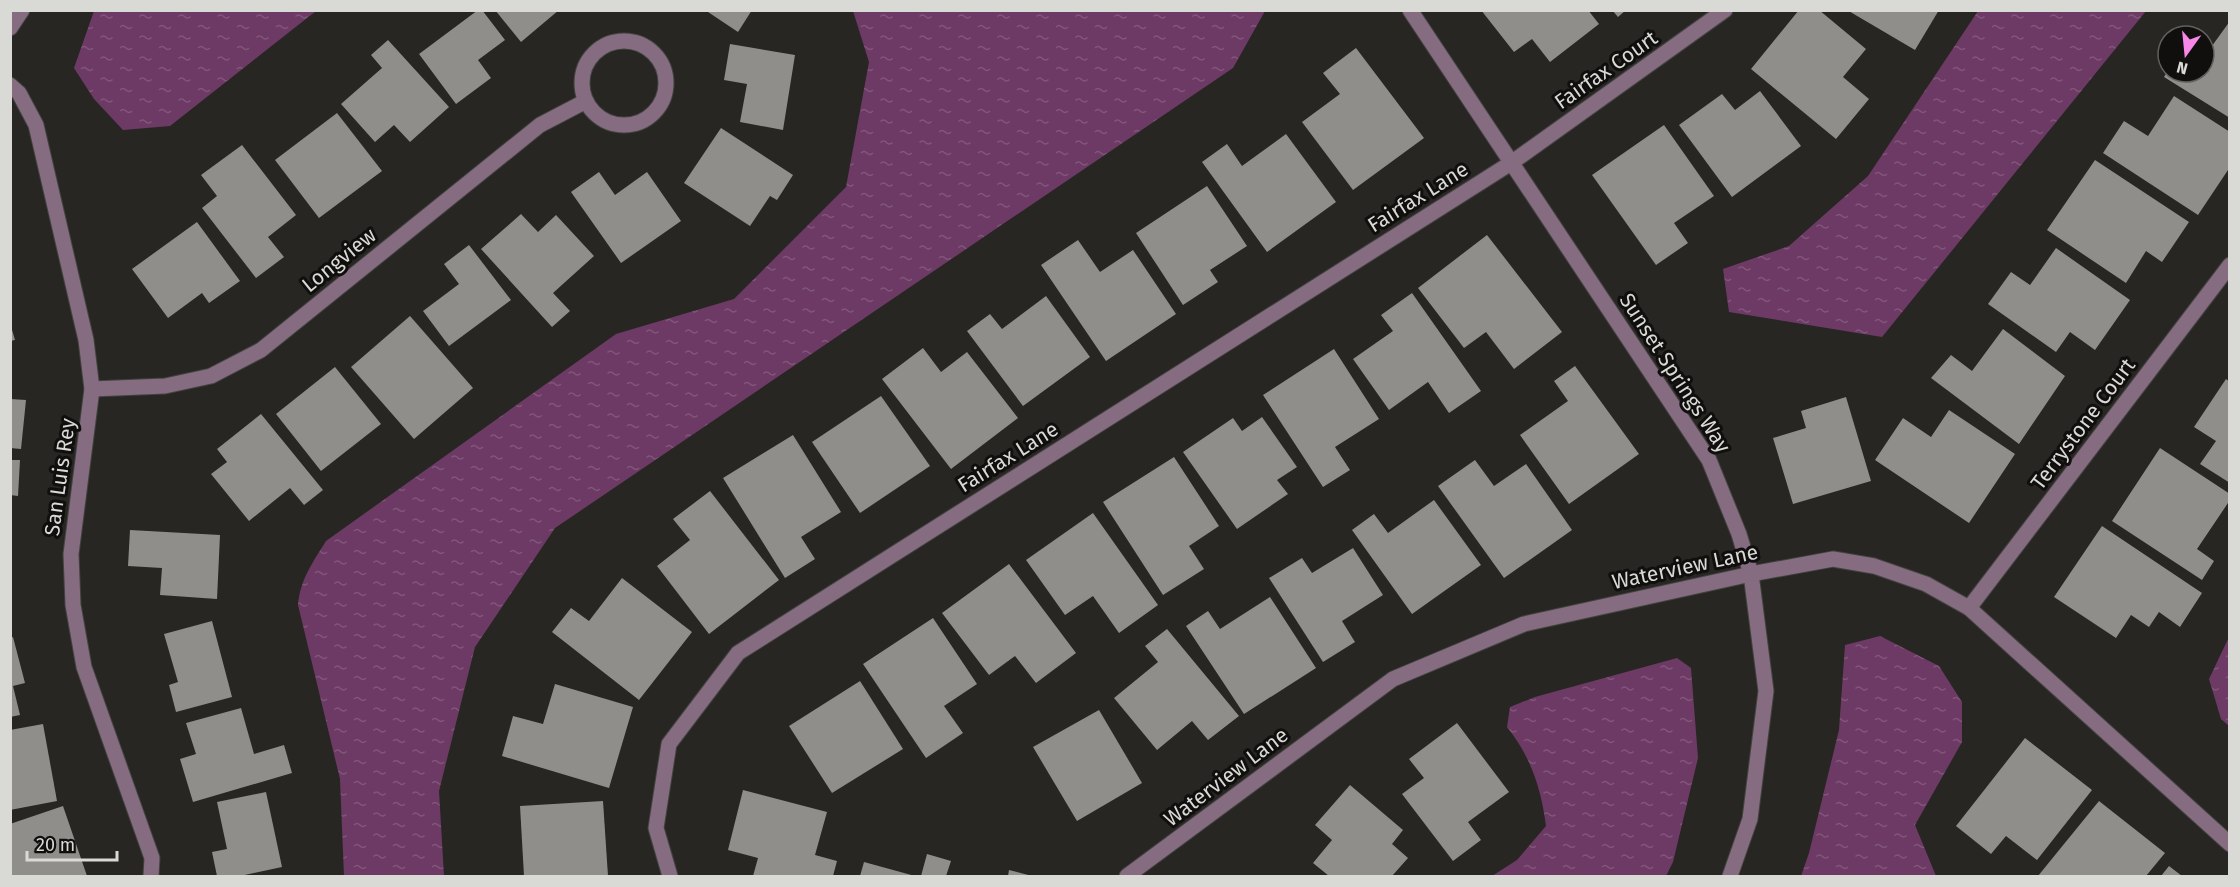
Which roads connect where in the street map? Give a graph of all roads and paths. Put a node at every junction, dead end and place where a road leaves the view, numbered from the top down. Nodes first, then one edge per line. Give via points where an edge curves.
1 (22, 10) edge
2 (1410, 10) edge
3 (1725, 10) edge
4 (10, 28) edge
5 (10, 85) edge
6 (586, 101) junction
7 (1511, 164) junction
8 (2229, 265) edge
9 (92, 389) junction
10 (1751, 574) junction
11 (1969, 608) junction
12 (2229, 844) edge
13 (151, 876) edge
14 (670, 876) edge
15 (1127, 876) edge
16 (1731, 876) edge

1 - 4 street
2 - 7 street, Sunset Springs Way
3 - 7 street, Fairfax Court
5 - 9 street, San Luis Rey via 19,93 36,125 86,340
6 - 6 street via 604,120 616,124 642,121 653,114 666,92 662,66 645,46 633,42 607,45 588,63 583,88
6 - 9 street, Longview via 540,125 261,350 211,376 165,386
7 - 10 street, Sunset Springs Way via 1709,460
7 - 14 street, Fairfax Lane via 738,653 669,744 656,828
8 - 11 street, Terrystone Court
9 - 13 street, San Luis Rey via 71,554 73,605 84,667 152,858
10 - 11 street, Waterview Lane via 1833,559 1874,566 1926,584
10 - 15 street, Waterview Lane via 1524,624 1392,680
10 - 16 street, Sunset Springs Way via 1766,691 1750,819
11 - 12 street, Waterview Lane

